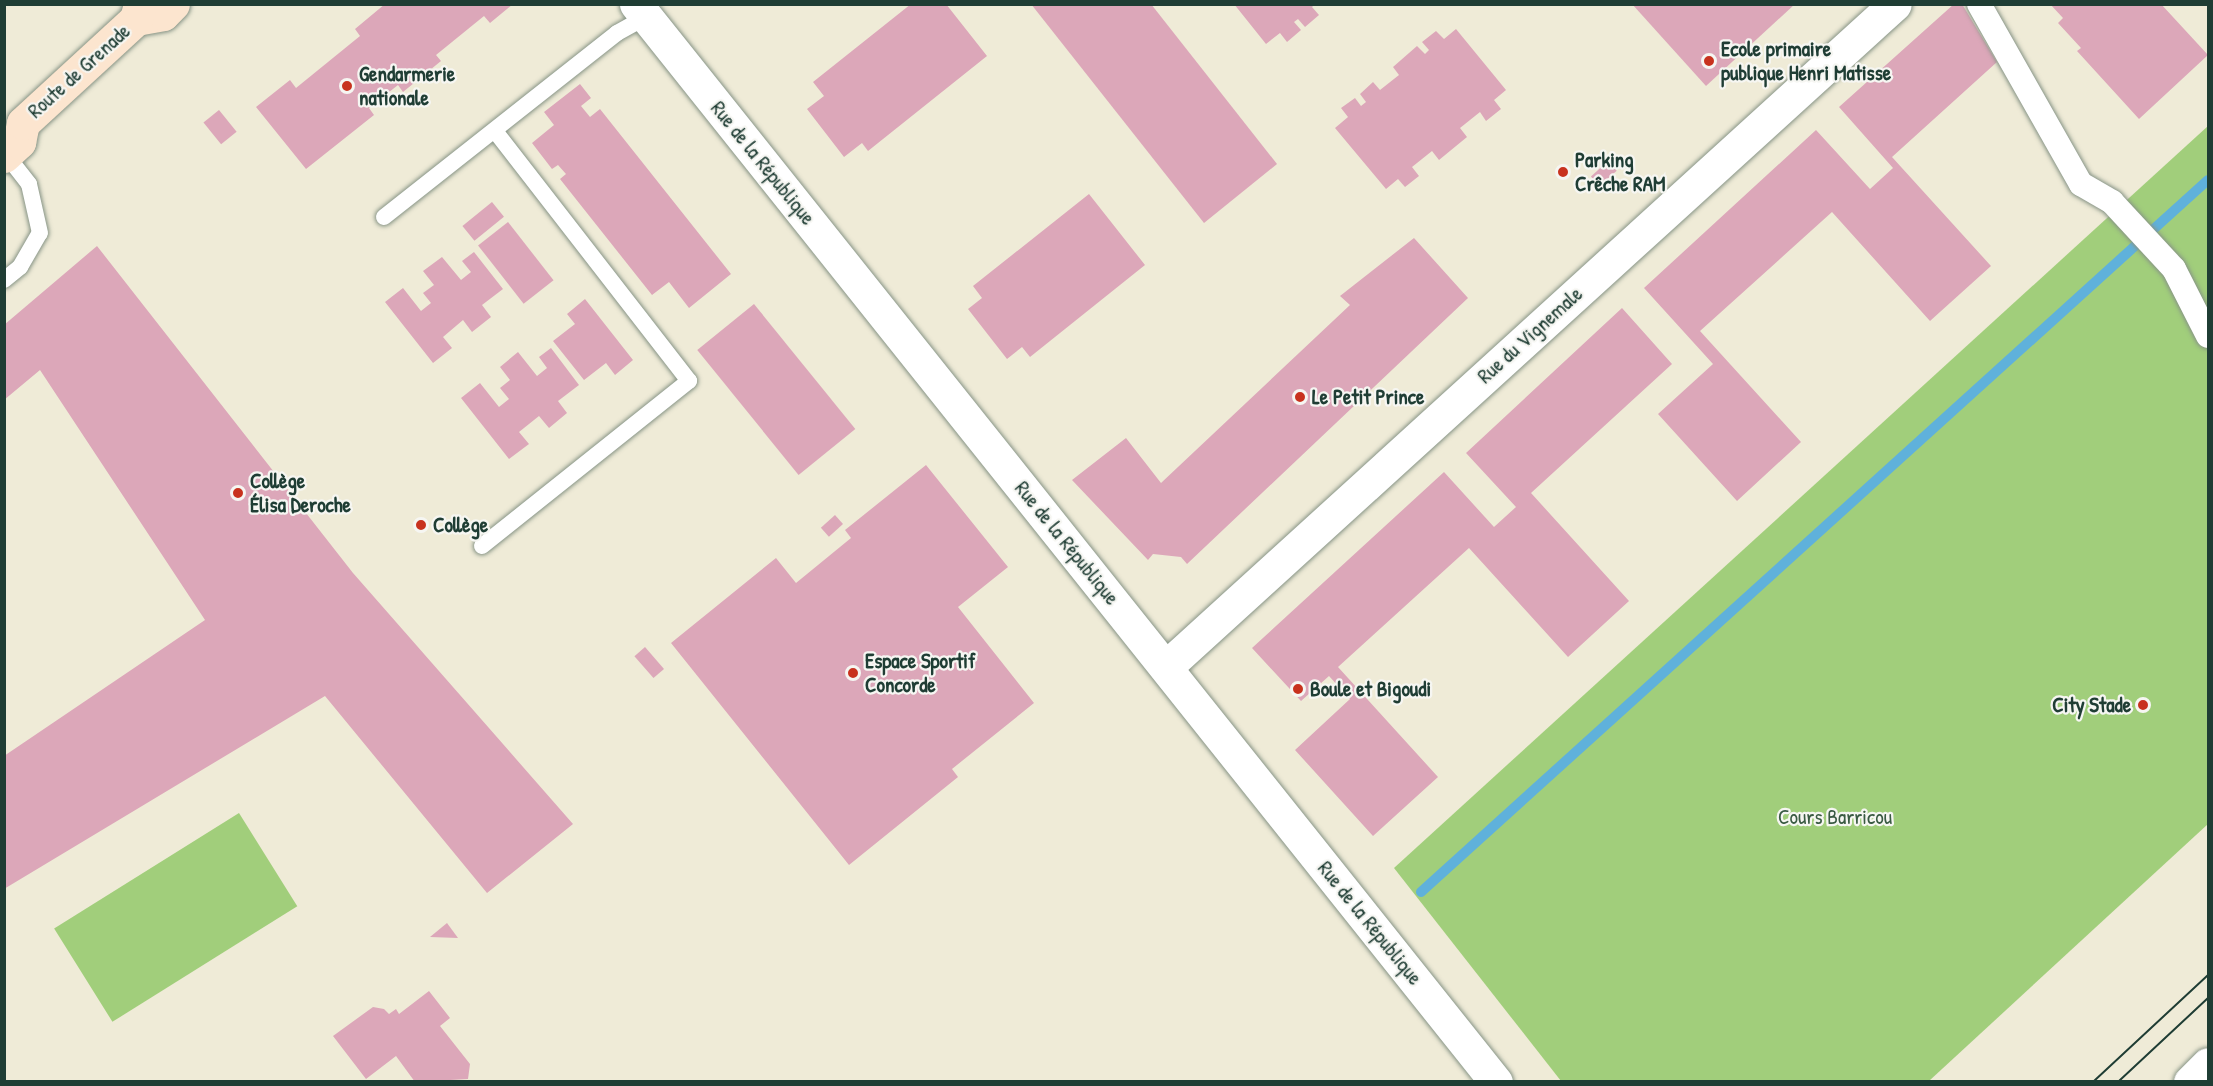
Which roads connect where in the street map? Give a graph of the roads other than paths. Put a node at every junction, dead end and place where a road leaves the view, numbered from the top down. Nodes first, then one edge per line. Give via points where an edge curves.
1 (173, 4) edge
2 (1895, 4) edge
3 (1979, 4) edge
4 (641, 11) edge
5 (138, 12) edge
6 (495, 131) junction
7 (9, 139) edge
8 (384, 217) dead end
9 (4, 280) edge
10 (2208, 336) edge
11 (482, 546) dead end
12 (1166, 667) junction
13 (2208, 1064) edge
14 (1496, 1082) edge
15 (2190, 1082) edge

1 - 5 main road, Route de Grenade via 163,14
2 - 12 street, Rue du Vignemale
3 - 10 street via 2082,184 2112,202 2174,269
4 - 6 lane
4 - 12 street, Rue de la République
5 - 7 main road, Route de Grenade
6 - 8 lane
6 - 11 lane via 689,381
7 - 9 lane via 29,184 40,234 20,267
12 - 14 street, Rue de la République
13 - 15 street

